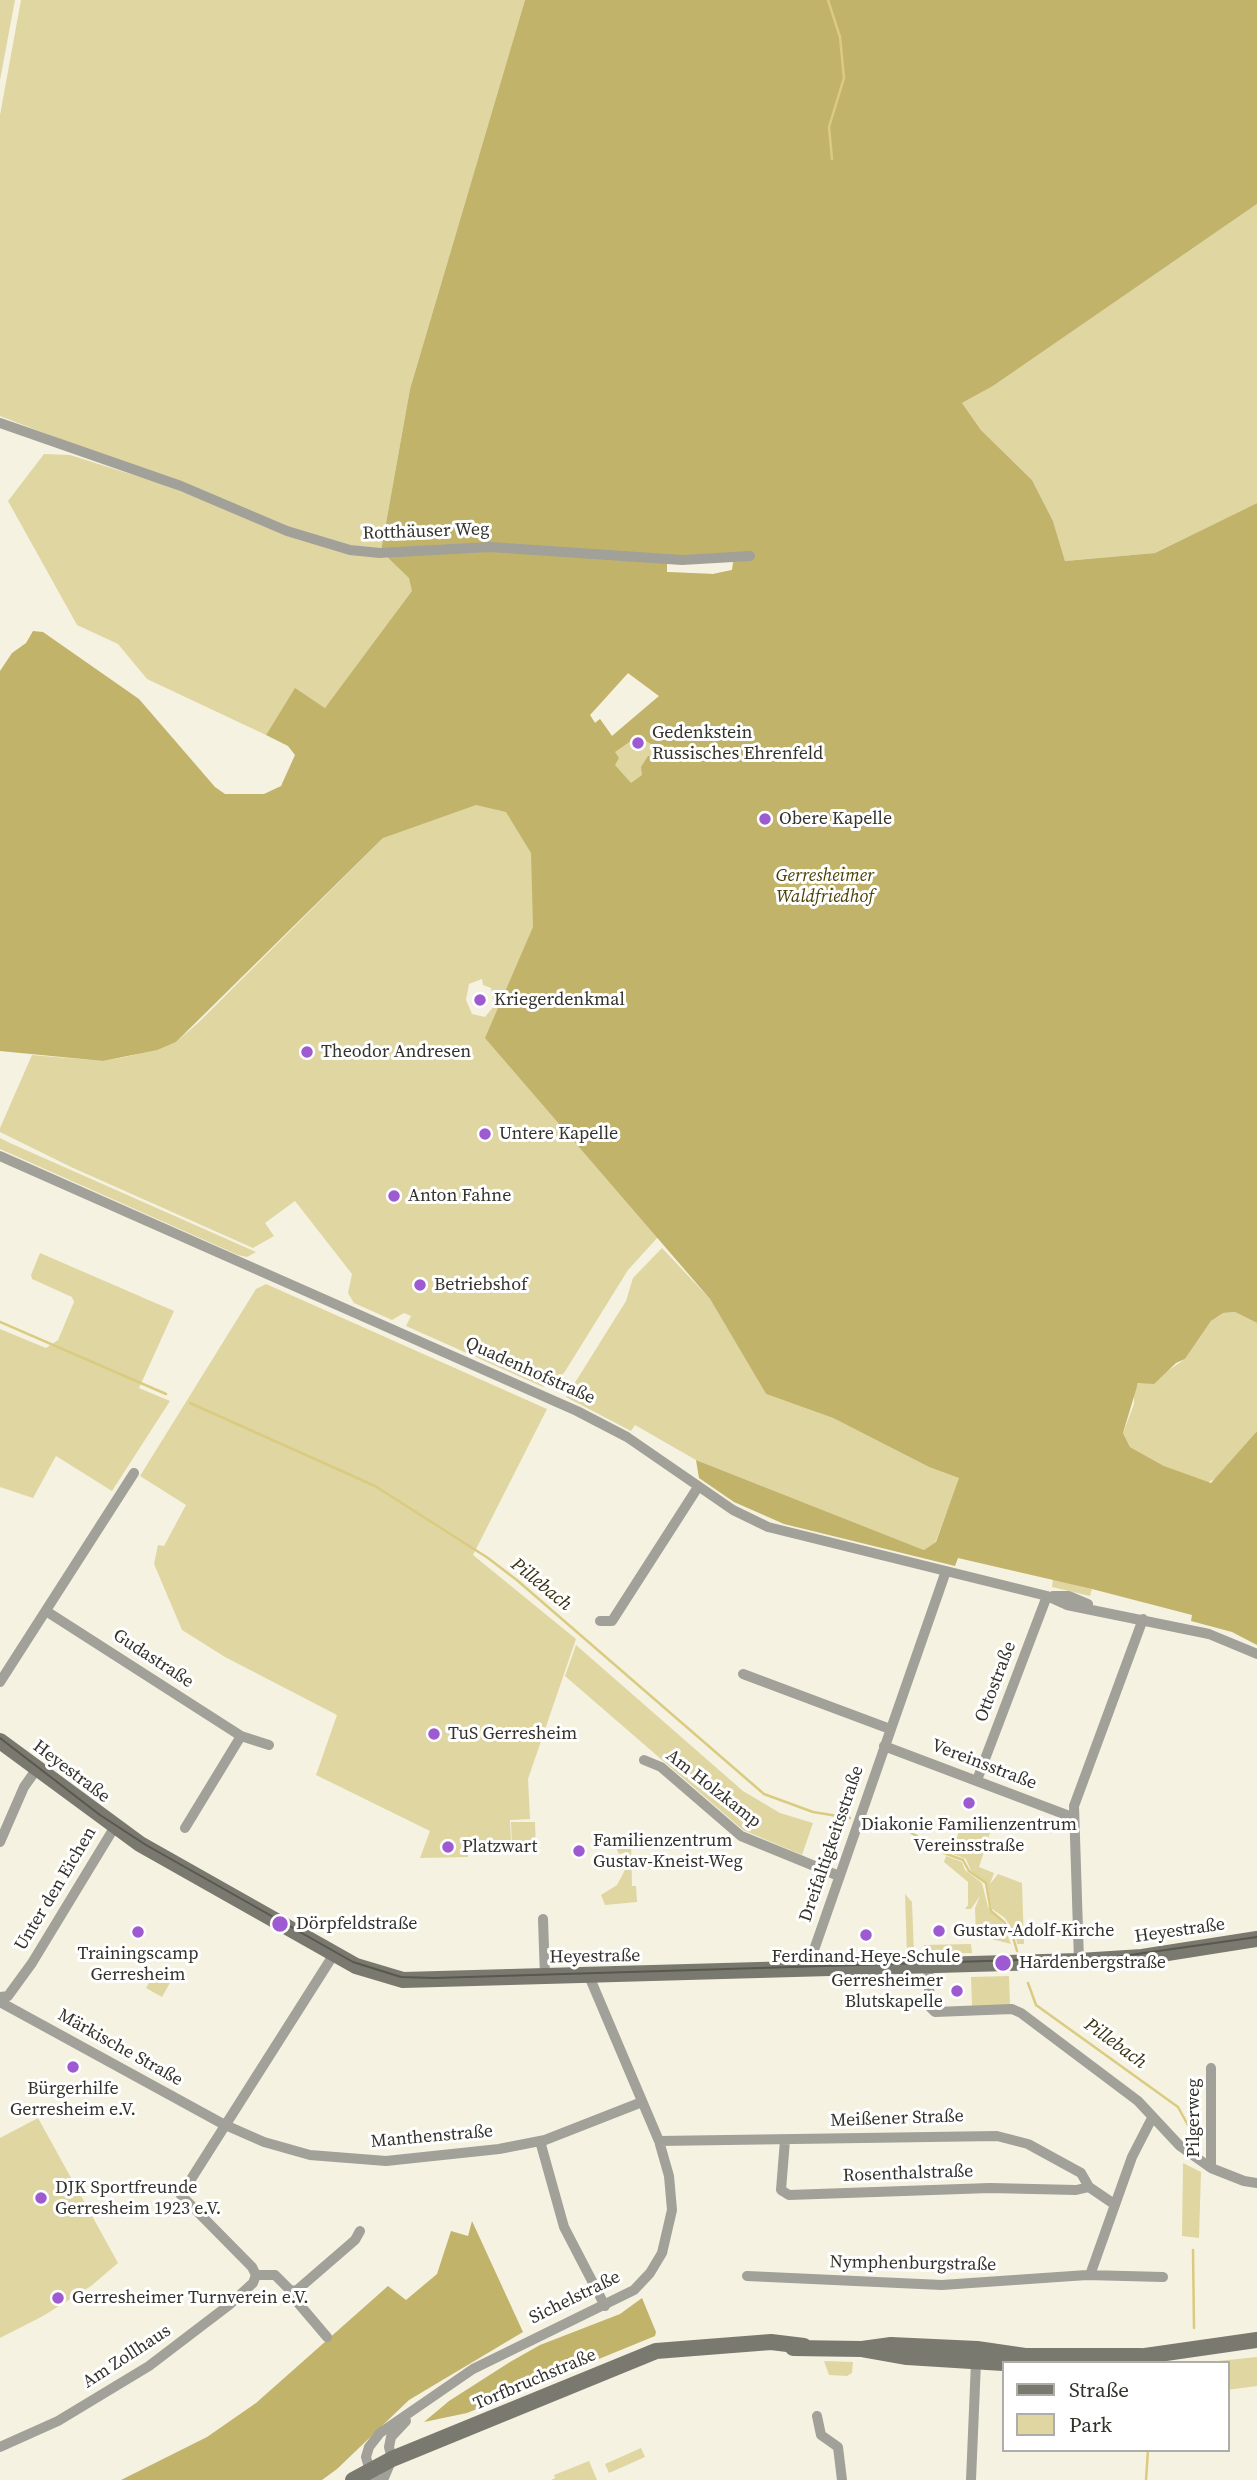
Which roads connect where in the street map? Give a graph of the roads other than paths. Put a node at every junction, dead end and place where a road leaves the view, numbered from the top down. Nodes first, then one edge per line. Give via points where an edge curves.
1 (0, 423) edge
2 (750, 556) dead end
3 (0, 1156) edge
4 (134, 1473) dead end
5 (698, 1487) junction
6 (947, 1572) junction
7 (1047, 1596) junction
8 (46, 1611) junction
9 (1143, 1619) junction
10 (600, 1621) dead end
11 (1257, 1654) edge
12 (743, 1674) dead end
13 (0, 1682) edge
14 (890, 1729) junction
15 (241, 1737) junction
16 (0, 1741) edge
17 (269, 1745) dead end
18 (884, 1746) junction
19 (645, 1760) dead end
20 (36, 1770) junction
21 (977, 1780) junction
22 (1072, 1817) junction
23 (114, 1828) junction
24 (185, 1828) dead end
25 (0, 1842) edge
26 (839, 1876) junction
27 (543, 1919) dead end
28 (1257, 1939) edge
29 (334, 1954) junction
30 (1079, 1961) junction
31 (928, 1966) junction
32 (807, 1970) junction
33 (589, 1976) junction
34 (545, 1977) junction
35 (0, 2000) edge
36 (1211, 2068) dead end
37 (642, 2102) junction
38 (1152, 2118) junction
39 (223, 2124) junction
40 (785, 2140) junction
41 (540, 2141) junction
42 (659, 2141) junction
43 (1212, 2168) junction
44 (1257, 2183) edge
45 (1089, 2187) junction
46 (1114, 2204) junction
47 (360, 2231) dead end
48 (256, 2275) junction
49 (1090, 2275) junction
50 (747, 2276) dead end
51 (1163, 2277) dead end
52 (294, 2291) junction
53 (605, 2306) junction
54 (327, 2337) dead end
55 (1257, 2340) edge
56 (891, 2345) junction
57 (862, 2349) junction
58 (1024, 2356) junction
59 (1141, 2356) junction
60 (1118, 2361) edge
61 (976, 2362) junction
62 (1002, 2363) edge
63 (419, 2406) junction
64 (817, 2416) dead end
65 (0, 2447) edge
66 (392, 2459) junction
67 (377, 2477) edge
68 (354, 2480) edge
69 (842, 2480) edge
70 (971, 2480) edge

1 - 2 street, Rotthäuser Weg via 181,486 287,531 350,550 380,553 490,547 682,561
3 - 5 street, Quadenhofstraße via 577,1411 627,1437
4 - 8 street
5 - 6 street, Quadenhofstraße via 776,1530
5 - 10 street via 612,1621
6 - 7 street, Quadenhofstraße
6 - 14 street, Dreifaltigkeitsstraße
7 - 9 street, Quadenhofstraße via 1067,1605
7 - 21 street, Ottostraße
8 - 13 street
8 - 15 street, Gudastraße
9 - 11 street, Quadenhofstraße via 1220,1637
9 - 22 street
12 - 14 street
14 - 18 street, Dreifaltigkeitsstraße
15 - 17 street, Gudastraße
15 - 24 street
16 - 20 street, Heyestraße
18 - 21 street, Vereinsstraße
18 - 26 street, Dreifaltigkeitsstraße
19 - 26 street, Am Holzkamp via 661,1767 741,1836
20 - 23 street, Heyestraße
20 - 25 street
21 - 22 street, Vereinsstraße
22 - 30 street
23 - 29 street, Heyestraße
23 - 35 street, Unter den Eichen via 32,1963
26 - 32 street, Dreifaltigkeitsstraße
27 - 34 street
28 - 30 street, Heyestraße via 1142,1958
29 - 34 street, Heyestraße via 371,1973 403,1980
29 - 39 street
30 - 31 street, Heyestraße
31 - 32 street, Heyestraße
31 - 38 street, Pilgerweg via 930,2007 935,2012 1012,2009 1138,2101
32 - 33 street, Heyestraße
33 - 34 street, Heyestraße
33 - 37 street, Sichelstraße
35 - 39 street, Märkische Straße
36 - 43 street, Pilgerweg
37 - 41 street, Manthenstraße
37 - 42 street, Sichelstraße
38 - 43 street, Pilgerweg via 1180,2146
38 - 46 street
39 - 41 street, Manthenstraße via 310,2155 386,2161
39 - 48 street via 181,2195
40 - 42 street, Meißener Straße
40 - 45 street, Meißener Straße via 998,2136 1028,2144 1081,2173
40 - 45 street, Rosenthalstraße via 781,2190 789,2195
41 - 53 street via 564,2227
42 - 53 street, Sichelstraße via 672,2193 669,2234 650,2273 634,2290
43 - 44 street, Pilgerweg
45 - 46 street, Meißener Straße
46 - 49 street
47 - 52 street
48 - 52 street via 275,2275
48 - 65 street, Am Zollhaus via 229,2305 149,2366 58,2421
49 - 50 street, Nymphenburgstraße via 942,2285
49 - 51 street, Nymphenburgstraße
52 - 54 street via 292,2297
53 - 63 street, Sichelstraße via 510,2350
55 - 59 street, Torfbruchstraße
56 - 57 street, Torfbruchstraße
56 - 58 street, Torfbruchstraße
56 - 61 street via 908,2352 962,2355
57 - 61 street, Torfbruchstraße
57 - 66 street, Torfbruchstraße via 771,2342 648,2353
58 - 59 street, Torfbruchstraße
58 - 61 street via 986,2357
59 - 60 street, Torfbruchstraße
61 - 62 street, Torfbruchstraße
61 - 70 street
63 - 66 street, Sichelstraße via 391,2437
63 - 67 street, Sichelstraße via 373,2440 366,2457
64 - 69 street via 821,2435 838,2447
66 - 67 street, Torfbruchstraße
67 - 68 street, Torfbruchstraße

